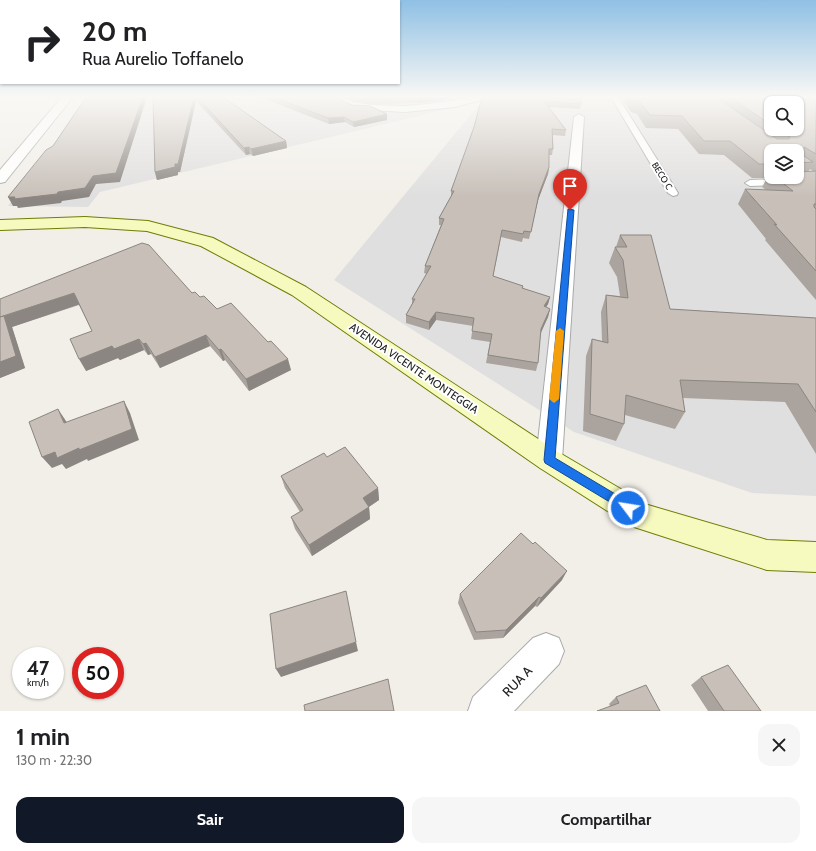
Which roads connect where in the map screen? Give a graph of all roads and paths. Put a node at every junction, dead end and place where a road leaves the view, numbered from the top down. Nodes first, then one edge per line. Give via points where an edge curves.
1 (41, 130) edge
2 (577, 130) edge
3 (635, 130) edge
4 (804, 170) edge
5 (816, 178) edge
6 (0, 180) edge
7 (816, 181) edge
8 (750, 182) dead end
9 (673, 192) dead end
10 (0, 225) edge
11 (549, 460) junction
12 (816, 557) edge
13 (546, 650) dead end
14 (487, 711) edge

1 - 6 street
2 - 11 street
3 - 9 lane, BECO C
4 - 5 lane
7 - 8 lane
10 - 11 main road, AVENIDA VICENTE MONTEGGIA via 85,222 148,226 207,242 299,290
11 - 12 main road, AVENIDA VICENTE MONTEGGIA via 641,516 767,555
13 - 14 street, RUA A

